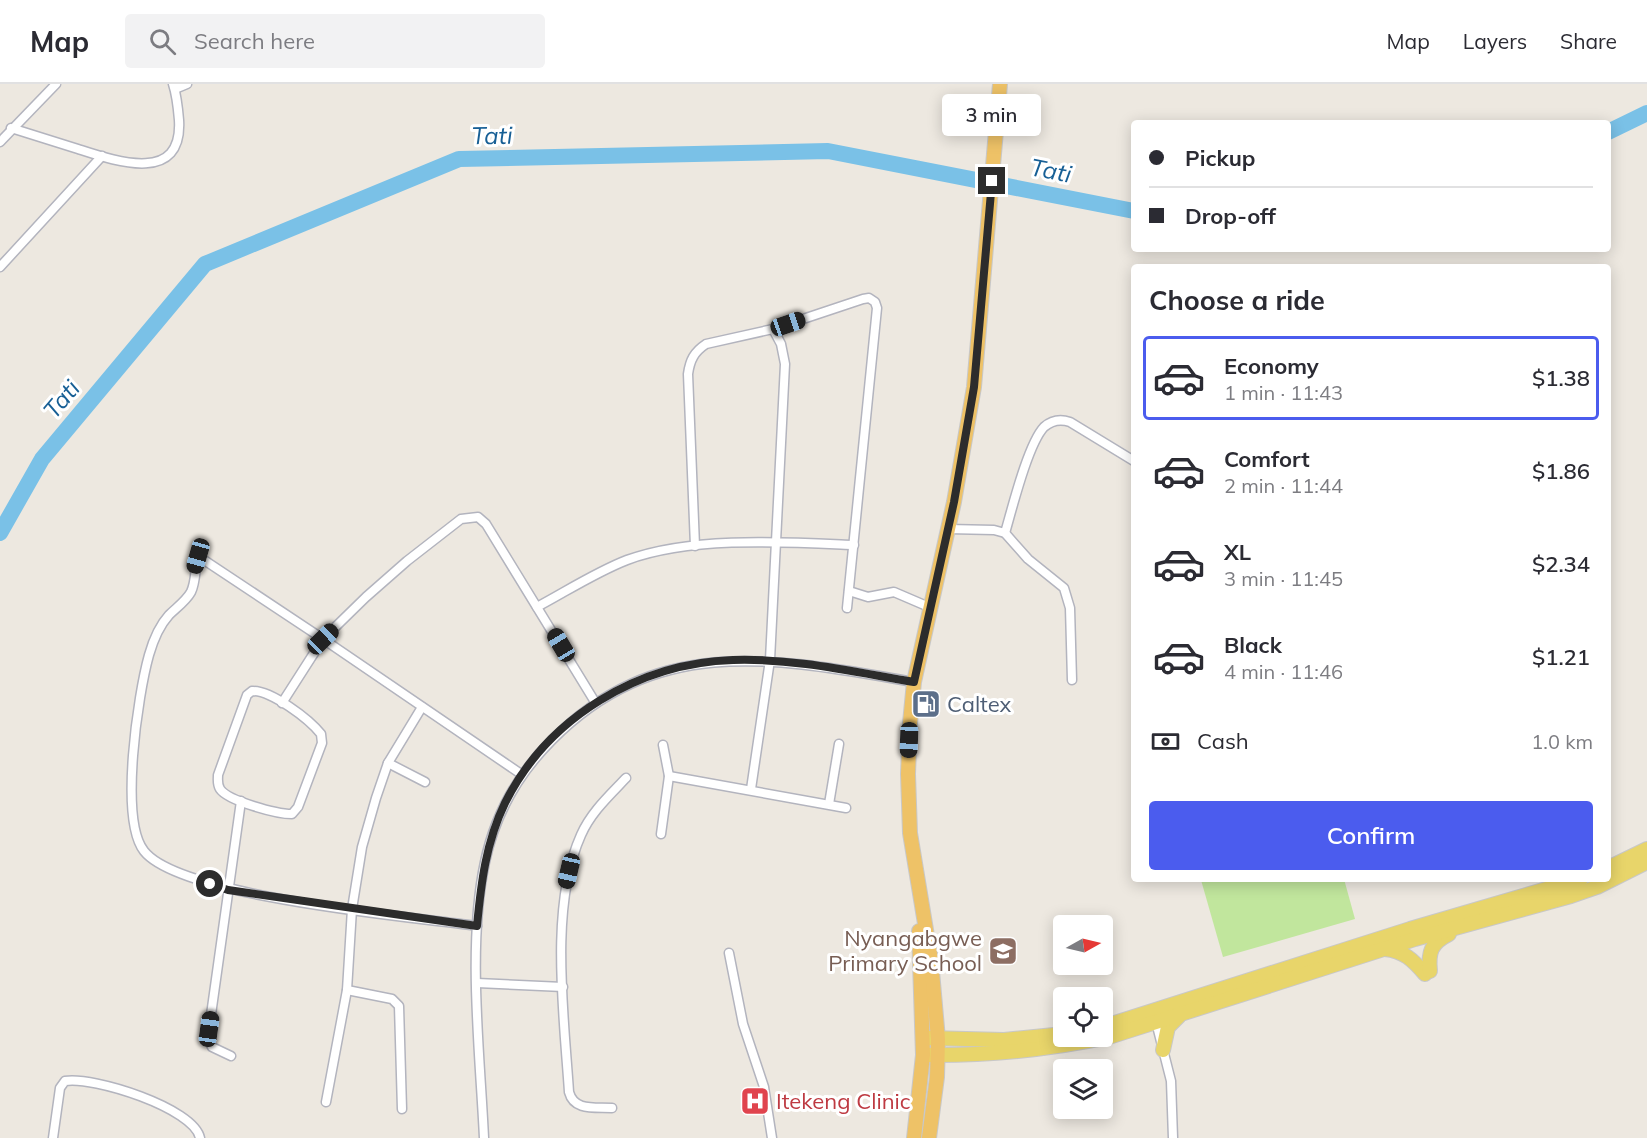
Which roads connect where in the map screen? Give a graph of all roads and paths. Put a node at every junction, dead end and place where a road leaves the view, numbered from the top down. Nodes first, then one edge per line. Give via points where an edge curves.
1 (56, 84) edge
2 (187, 84) edge
3 (174, 87) edge
4 (1000, 87) edge
5 (11, 128) junction
6 (0, 142) edge
7 (102, 156) junction
8 (0, 267) edge
9 (773, 329) junction
10 (1131, 460) edge
11 (948, 529) junction
12 (1005, 533) junction
13 (776, 542) junction
14 (854, 545) junction
15 (695, 546) junction
16 (849, 591) junction
17 (537, 607) junction
18 (929, 607) junction
19 (848, 608) dead end
20 (323, 639) junction
21 (770, 660) junction
22 (1072, 680) dead end
23 (914, 682) junction
24 (595, 702) junction
25 (282, 703) junction
26 (422, 707) junction
27 (839, 744) dead end
28 (663, 745) dead end
29 (388, 763) junction
30 (521, 774) junction
31 (669, 776) junction
32 (626, 778) dead end
33 (425, 782) dead end
34 (751, 789) junction
35 (241, 801) junction
36 (829, 804) junction
37 (846, 808) dead end
38 (661, 834) dead end
39 (1647, 849) edge
40 (1647, 862) edge
41 (1611, 867) edge
42 (1611, 880) edge
43 (1573, 882) edge
44 (1607, 882) edge
45 (228, 890) junction
46 (918, 890) junction
47 (352, 909) junction
48 (1464, 921) junction
49 (477, 926) junction
50 (1384, 949) junction
51 (729, 953) dead end
52 (477, 983) junction
53 (563, 987) junction
54 (347, 990) junction
55 (1180, 1014) junction
56 (1154, 1016) junction
57 (1113, 1025) edge
58 (1131, 1030) junction
59 (1053, 1035) edge
60 (923, 1038) junction
61 (938, 1039) junction
62 (1163, 1050) junction
63 (923, 1055) junction
64 (938, 1055) junction
65 (231, 1056) dead end
66 (326, 1102) dead end
67 (612, 1108) dead end
68 (402, 1109) dead end
69 (53, 1138) edge
70 (200, 1138) edge
71 (484, 1138) edge
72 (772, 1138) edge
73 (914, 1138) edge
74 (929, 1138) edge
75 (1173, 1138) edge

1 - 5 street
2 - 3 street
3 - 7 street via 179,139 169,156 150,164
4 - 11 highway via 974,387
5 - 6 street
5 - 7 street
7 - 8 street
9 - 13 street via 785,363
9 - 14 street via 863,299 875,302
9 - 15 street via 706,344 690,363
10 - 12 street via 1070,422 1051,422 1042,429 1034,445
11 - 12 street
11 - 18 highway
12 - 22 street via 1068,595
13 - 14 street
13 - 15 street
13 - 21 street
14 - 16 street
15 - 17 street via 627,560
16 - 18 street via 868,597 894,592
16 - 19 street
17 - 20 street via 486,524 478,517 469,517 407,561
17 - 24 street
18 - 23 highway
20 - 25 street
20 - 26 street
20 - 45 street via 198,556 191,591 155,638 142,684 137,727 132,782 134,828 138,841 153,861 173,872
21 - 23 street
21 - 24 street via 714,662 669,670 647,676
21 - 34 street
23 - 46 highway via 908,774 910,833
24 - 30 street via 562,729
25 - 35 street via 260,691 247,695 217,783 221,791
25 - 35 street via 321,734 322,743 298,807 292,814 284,814
26 - 29 street
26 - 30 street
27 - 36 street
28 - 31 street
29 - 33 street
29 - 47 street via 363,847
30 - 49 street via 491,839
31 - 34 street
31 - 38 street
32 - 53 street via 590,818 572,860 563,919
34 - 36 street
35 - 45 street
36 - 37 street
39 - 41 main road
40 - 42 main road
43 - 48 main road
44 - 48 main road
45 - 47 street
45 - 65 street via 209,1040 212,1047
46 - 60 highway
46 - 61 highway via 931,960
47 - 49 street
47 - 54 street
48 - 50 main road
48 - 50 main road via 1434,943 1427,973 1397,950
48 - 56 main road
49 - 52 street
50 - 55 main road
51 - 72 street via 743,1024 764,1087
52 - 53 street
52 - 71 street
53 - 67 street via 571,1101 577,1106
54 - 66 street
54 - 68 street via 392,999 399,1006
55 - 56 main road
55 - 62 main road via 1168,1027
56 - 57 main road
56 - 58 main road
56 - 62 street
58 - 62 main road via 1150,1034
58 - 64 main road via 1061,1047
59 - 61 main road via 1004,1040
60 - 61 main road
60 - 63 highway
61 - 64 highway
62 - 75 street via 1172,1081
63 - 64 main road
63 - 73 highway
64 - 74 highway
69 - 70 street via 60,1088 65,1081 76,1079 136,1093 189,1122

